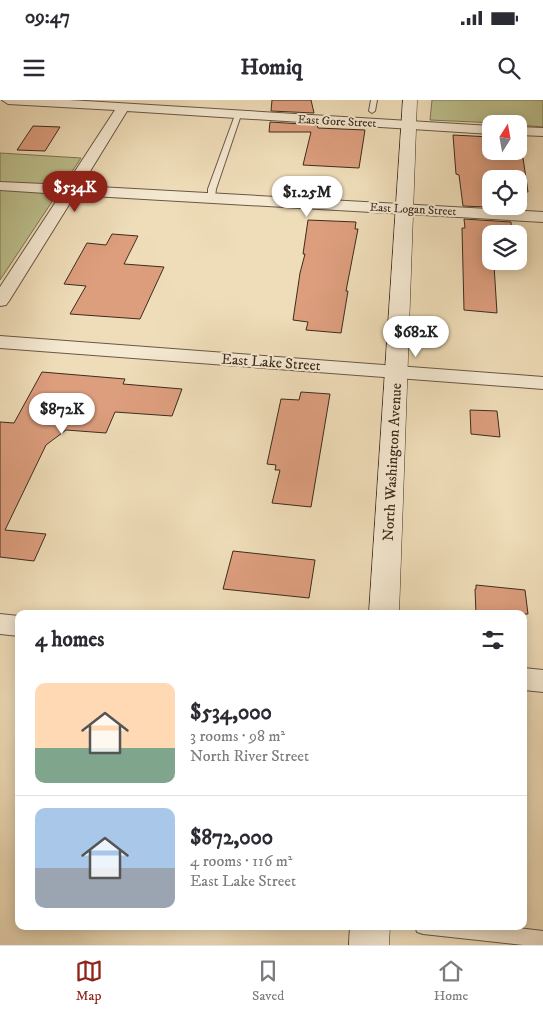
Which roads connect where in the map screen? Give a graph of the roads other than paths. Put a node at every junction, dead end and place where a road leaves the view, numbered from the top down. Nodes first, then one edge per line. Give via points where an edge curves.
1 (8, 100) edge
2 (374, 100) edge
3 (410, 100) edge
4 (123, 108) junction
5 (372, 111) dead end
6 (238, 115) junction
7 (408, 125) junction
8 (482, 129) edge
9 (528, 131) edge
10 (543, 132) edge
11 (0, 186) edge
12 (73, 189) junction
13 (211, 197) junction
14 (403, 208) junction
15 (543, 217) edge
16 (0, 301) edge
17 (0, 342) edge
18 (396, 372) junction
19 (543, 383) edge
20 (384, 610) edge
21 (0, 624) edge
22 (15, 626) edge
23 (527, 679) edge
24 (543, 681) edge
25 (370, 930) edge
26 (461, 930) edge
27 (543, 939) edge
28 (369, 945) edge

1 - 4 street, East Gore Street
2 - 5 lane
3 - 7 main road, North Washington Avenue
4 - 6 street, East Gore Street
4 - 12 street
6 - 7 street, East Gore Street
6 - 13 lane
7 - 8 street, East Gore Street
7 - 14 main road, North Washington Avenue
9 - 10 street
11 - 12 street, East Logan Street
12 - 13 street, East Logan Street
12 - 16 street
13 - 14 street, East Logan Street
14 - 15 street, East Logan Street
14 - 18 main road, North Washington Avenue
17 - 18 street, East Lake Street
18 - 19 street, East Lake Street
18 - 20 main road, North Washington Avenue
21 - 22 street
23 - 24 street
25 - 28 main road
26 - 27 lane

